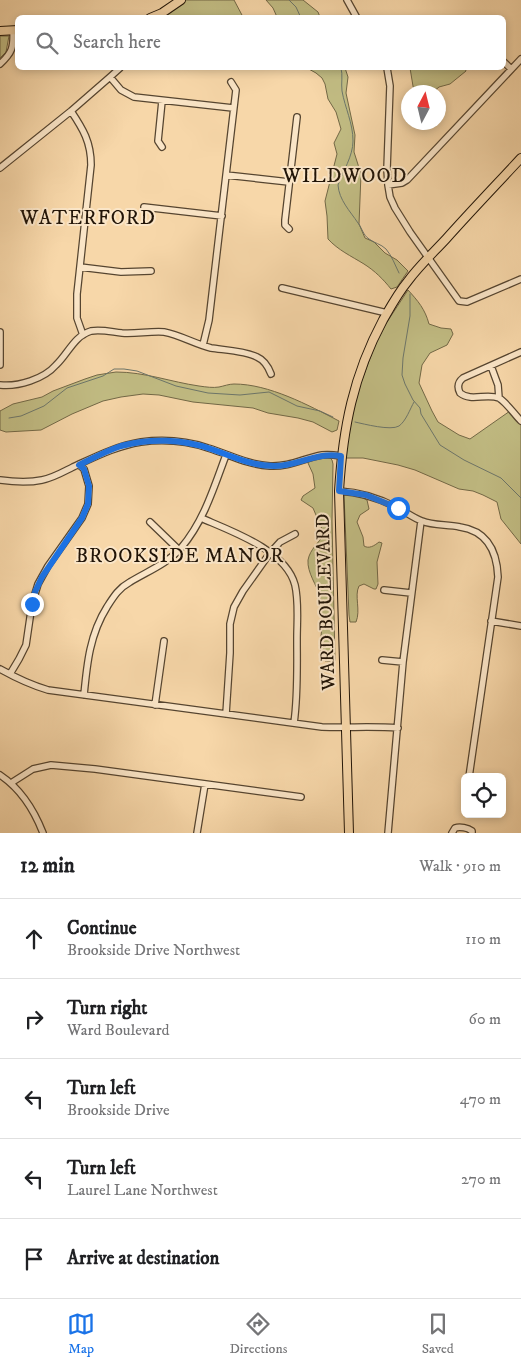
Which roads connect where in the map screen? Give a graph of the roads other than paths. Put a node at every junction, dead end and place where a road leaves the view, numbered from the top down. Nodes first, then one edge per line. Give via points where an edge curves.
1 (181, 0) edge
2 (347, 0) edge
3 (157, 15) edge
4 (355, 15) edge
5 (15, 30) edge
6 (0, 31) edge
7 (521, 59) edge
8 (0, 64) edge
9 (506, 64) edge
10 (118, 70) edge
11 (387, 70) edge
12 (511, 70) junction
13 (110, 77) junction
14 (232, 82) dead end
15 (162, 101) junction
16 (234, 108) junction
17 (71, 111) junction
18 (297, 117) dead end
19 (162, 147) dead end
20 (521, 158) edge
21 (0, 168) edge
22 (226, 174) junction
23 (289, 182) junction
24 (388, 185) junction
25 (144, 208) dead end
26 (222, 216) junction
27 (289, 229) dead end
28 (429, 257) junction
29 (80, 267) junction
30 (151, 271) dead end
31 (521, 279) edge
32 (282, 288) dead end
33 (387, 313) junction
34 (0, 332) edge
35 (83, 335) junction
36 (203, 345) junction
37 (521, 352) edge
38 (0, 365) edge
39 (491, 366) junction
40 (271, 374) dead end
41 (0, 385) edge
42 (499, 398) junction
43 (521, 421) edge
44 (226, 455) junction
45 (341, 456) junction
46 (79, 465) junction
47 (0, 480) edge
48 (339, 491) junction
49 (201, 518) junction
50 (421, 521) junction
51 (150, 522) dead end
52 (295, 534) dead end
53 (179, 550) junction
54 (270, 553) junction
55 (384, 590) dead end
56 (411, 593) junction
57 (492, 621) junction
58 (521, 626) edge
59 (164, 641) dead end
60 (382, 660) dead end
61 (403, 662) junction
62 (0, 669) edge
63 (10, 674) junction
64 (84, 695) junction
65 (155, 705) junction
66 (226, 714) junction
67 (294, 723) junction
68 (346, 728) junction
69 (398, 728) junction
70 (471, 773) edge
71 (0, 775) edge
72 (11, 783) junction
73 (206, 784) junction
74 (301, 798) dead end
75 (43, 833) edge
76 (197, 833) edge
77 (349, 833) edge
78 (388, 833) edge
79 (452, 833) edge
80 (472, 833) edge

1 - 3 main road
2 - 4 street
5 - 6 main road
5 - 8 street via 12,48
7 - 12 street
9 - 12 street
10 - 13 street
11 - 24 street via 390,86
12 - 24 street via 407,180
13 - 15 street via 129,95
13 - 17 street
14 - 16 street via 236,90
15 - 16 street
15 - 19 street via 158,141
16 - 22 street
17 - 21 street
17 - 29 street via 86,134 91,154
18 - 23 street
20 - 28 main road, WARD BOULEVARD
22 - 23 street
22 - 26 street
23 - 27 street via 285,225
24 - 28 street via 399,215
25 - 26 street
26 - 36 street
28 - 31 street via 459,301 467,302
28 - 33 main road, WARD BOULEVARD
29 - 30 street via 121,272
29 - 35 street via 77,312
32 - 33 street
33 - 45 main road, WARD BOULEVARD via 355,385
34 - 38 street
35 - 36 street via 102,330 164,332
35 - 41 street via 52,370 22,384
36 - 40 street via 252,355 262,360
37 - 39 street
39 - 42 street
39 - 42 street via 463,378 458,385 463,395
42 - 43 street
44 - 45 street via 273,466 293,464 324,454
44 - 46 street via 194,444 152,441 120,446
44 - 49 street
45 - 48 main road, WARD BOULEVARD
46 - 47 street via 43,480
46 - 63 street via 84,469 89,486 88,504 38,584 26,645
48 - 50 street via 371,496
48 - 68 main road, WARD BOULEVARD
49 - 53 street
49 - 54 street via 241,535
50 - 56 street
50 - 57 street via 467,528 479,534 493,550 498,577
51 - 53 street
52 - 54 street via 280,542
53 - 64 street via 160,566 117,592 90,645
54 - 66 street via 236,602 231,616
54 - 67 street via 292,578 296,595 298,685
55 - 56 street
56 - 61 street
57 - 58 street
57 - 70 street
59 - 65 street
60 - 61 street
61 - 69 street
62 - 63 street
63 - 64 street via 36,687
64 - 65 street
65 - 66 street
66 - 67 street
67 - 68 street
68 - 69 street
68 - 77 main road, WARD BOULEVARD
69 - 78 street
71 - 72 street
72 - 73 street via 33,769 51,765
72 - 75 street via 33,810
73 - 74 street
73 - 76 street
79 - 80 street via 457,827 469,829

